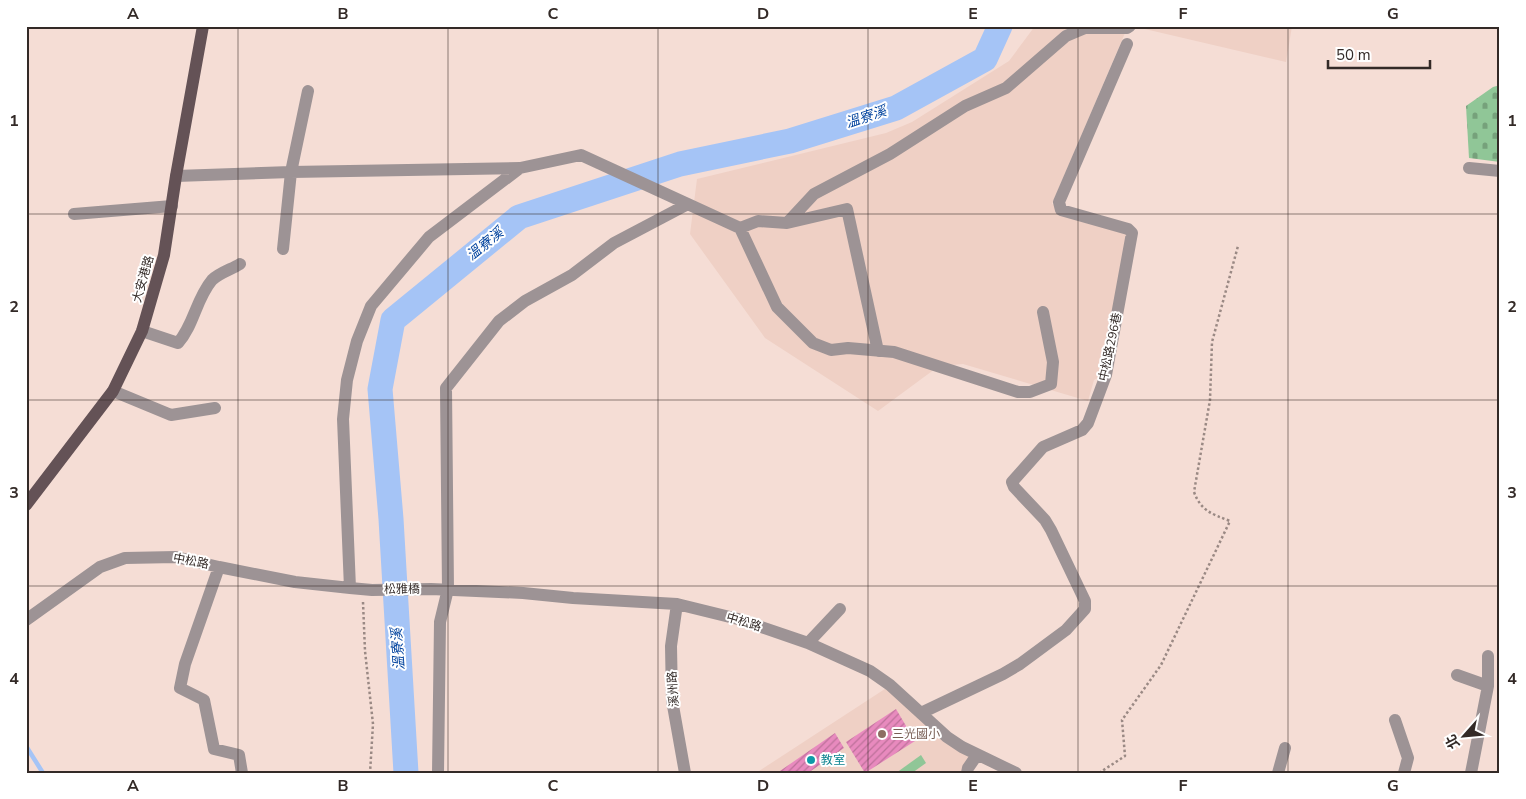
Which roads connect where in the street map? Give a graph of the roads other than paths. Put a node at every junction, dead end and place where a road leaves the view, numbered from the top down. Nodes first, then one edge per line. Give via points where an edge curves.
1 (203, 26) edge
2 (1130, 26) edge
3 (1127, 44) dead end
4 (308, 91) dead end
5 (520, 168) junction
6 (1469, 168) dead end
7 (1500, 170) edge
8 (290, 172) junction
9 (176, 176) junction
10 (688, 204) junction
11 (172, 206) junction
12 (74, 214) dead end
13 (787, 223) junction
14 (740, 228) junction
15 (283, 249) dead end
16 (240, 264) dead end
17 (1043, 312) dead end
18 (142, 331) junction
19 (878, 351) junction
20 (113, 391) junction
21 (215, 408) dead end
22 (28, 499) edge
23 (219, 567) junction
24 (361, 589) junction
25 (431, 589) joint
26 (448, 589) junction
27 (677, 604) junction
28 (840, 609) dead end
29 (26, 620) edge
30 (808, 643) junction
31 (1488, 656) dead end
32 (1457, 675) dead end
33 (1488, 686) junction
34 (921, 713) junction
35 (1395, 720) dead end
36 (1285, 748) dead end
37 (977, 755) junction
38 (242, 773) edge
39 (438, 773) edge
40 (685, 773) edge
41 (967, 773) edge
42 (1016, 773) edge
43 (1278, 773) edge
44 (1404, 773) edge
45 (1470, 773) edge

1 - 9 main road, 大安港路
2 - 13 street via 1085,28 1066,36 1006,88 965,106 890,154 814,194
3 - 34 street, 中松路296巷 via 1059,202 1061,210 1128,228 1132,233 1106,376 1086,427 1043,447 1012,482 1051,530 1086,606 1066,630 1020,664
4 - 8 street
5 - 8 street
5 - 10 street via 581,155
5 - 24 street via 429,237 371,306 357,341 347,380 343,420
6 - 7 street
8 - 9 street
8 - 15 street
9 - 11 main road, 大安港路
10 - 14 street
10 - 26 street via 614,243 572,275 525,301 499,321 446,388
11 - 12 street
11 - 18 main road, 大安港路 via 164,255
13 - 14 street via 758,221
13 - 19 street via 847,209
14 - 19 street via 777,307 813,343 831,350
16 - 18 street via 213,279 178,343
17 - 19 street via 1053,362 1051,384 1030,392 1018,392 894,352
18 - 20 main road, 大安港路
20 - 21 street via 171,415
20 - 22 main road, 大安港路
23 - 24 street, 中松路 via 294,582
23 - 29 street, 中松路 via 176,557 125,558 100,567
23 - 38 street via 184,664 180,688 204,700 214,749 239,755
24 - 25 street, 松雅橋
25 - 26 street, 中松路
26 - 27 street, 中松路
26 - 39 street via 440,622
27 - 30 street, 中松路 via 738,619
27 - 40 street, 溪州路 via 671,646 672,700
28 - 30 street
30 - 34 street, 中松路 via 870,671
31 - 33 street
32 - 33 street
33 - 45 street
34 - 37 street, 中松路 via 947,736
35 - 44 street via 1408,758
36 - 43 street
37 - 41 street
37 - 42 street, 中松路

